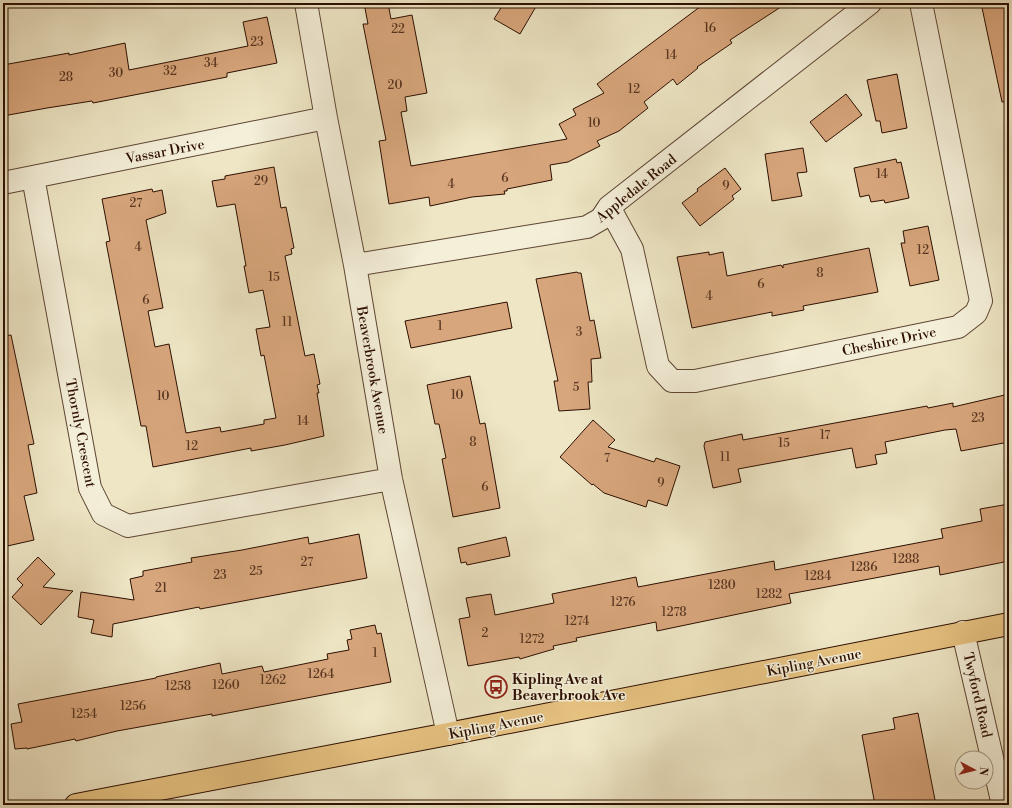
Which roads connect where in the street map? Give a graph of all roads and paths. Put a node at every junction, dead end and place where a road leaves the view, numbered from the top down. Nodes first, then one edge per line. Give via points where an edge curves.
1 (306, 3) edge
2 (870, 3) edge
3 (921, 3) edge
4 (326, 118) junction
5 (33, 177) junction
6 (3, 182) edge
7 (609, 207) junction
8 (355, 265) junction
9 (391, 479) junction
10 (1009, 624) edge
11 (963, 632) junction
12 (448, 734) junction
13 (80, 805) edge
14 (1003, 805) edge

1 - 4 street, Beaverbrook Avenue
2 - 7 street, Appledale Road
3 - 7 street, Cheshire Drive via 981,301 976,313 958,327 695,381 672,381 658,366 632,249
4 - 5 street, Vassar Drive
4 - 8 street, Beaverbrook Avenue
5 - 6 street, Vassar Drive
5 - 9 street, Thornly Crescent via 90,488 103,514 128,526
7 - 8 street, Appledale Road via 601,219 587,227
8 - 9 street, Beaverbrook Avenue
9 - 12 street, Beaverbrook Avenue
10 - 11 main road, Kipling Avenue
11 - 12 main road, Kipling Avenue
11 - 14 street, Twyford Road
12 - 13 main road, Kipling Avenue

